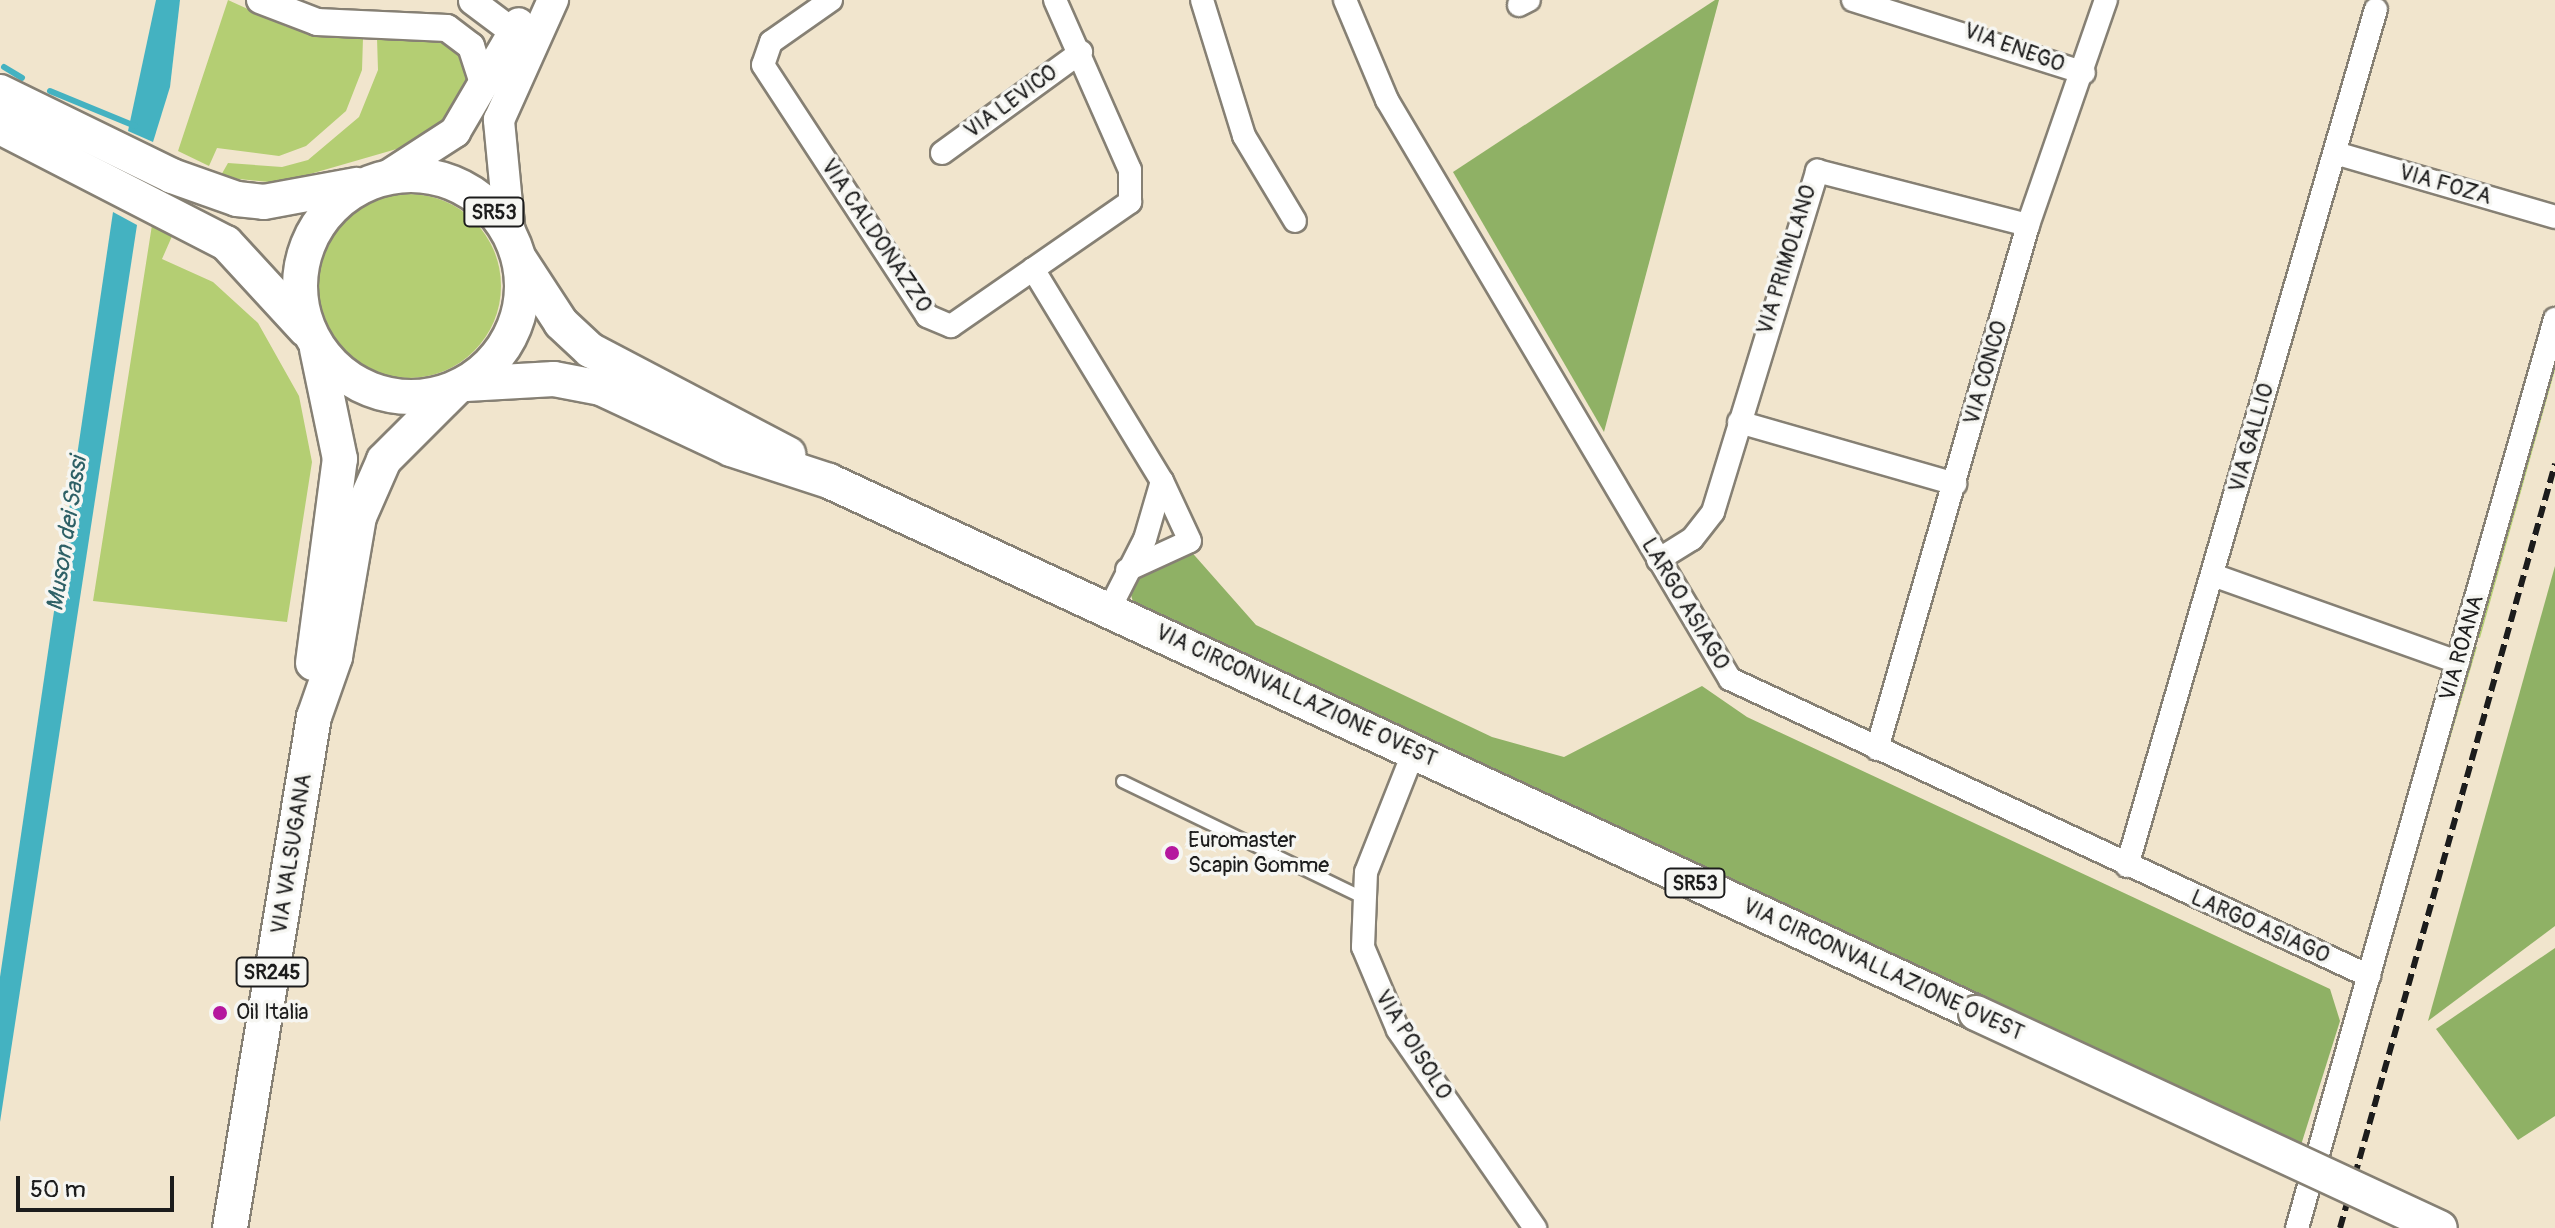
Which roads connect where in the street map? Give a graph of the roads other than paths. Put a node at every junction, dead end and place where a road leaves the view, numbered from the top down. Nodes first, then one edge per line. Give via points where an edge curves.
1 (260, 0) edge
2 (473, 0) edge
3 (532, 0) edge
4 (553, 0) edge
5 (831, 0) edge
6 (1055, 0) edge
7 (1202, 0) edge
8 (1345, 0) edge
9 (1853, 0) edge
10 (1928, 0) edge
11 (2106, 0) edge
12 (2376, 9) dead end
13 (1943, 23) junction
14 (393, 25) junction
15 (512, 36) junction
16 (1081, 52) junction
17 (2084, 73) junction
18 (484, 86) junction
19 (0, 92) edge
20 (0, 127) edge
21 (498, 127) junction
22 (942, 153) dead end
23 (2335, 153) junction
24 (378, 180) junction
25 (1134, 187) joint
26 (2555, 217) edge
27 (1295, 221) dead end
28 (2028, 225) junction
29 (515, 247) junction
30 (1033, 269) junction
31 (2555, 319) edge
32 (314, 341) junction
33 (460, 387) junction
34 (1739, 422) junction
35 (829, 481) junction
36 (1162, 481) junction
37 (1955, 484) junction
38 (1658, 560) junction
39 (1127, 570) junction
40 (2213, 575) junction
41 (1109, 610) junction
42 (2458, 662) junction
43 (314, 717) junction
44 (1877, 749) junction
45 (1414, 751) junction
46 (1122, 781) dead end
47 (2127, 866) junction
48 (1360, 896) junction
49 (2369, 976) junction
50 (230, 1228) edge
51 (1535, 1228) edge
52 (2297, 1228) edge
53 (2440, 1228) edge

1 - 14 street via 317,22
2 - 14 street
2 - 15 street
3 - 15 main road
4 - 21 main road via 510,85
5 - 30 street, VIA CALDONAZZO via 771,42 763,65 927,316 951,326
6 - 16 street, VIA LEVICO
7 - 27 street via 1244,136
8 - 38 street, LARGO ASIAGO via 1387,100
9 - 13 street, VIA ENEGO
10 - 13 street, VIA ENEGO
11 - 17 street, VIA CONCO
12 - 23 street, VIA GALLIO
13 - 17 street, VIA ENEGO
14 - 18 street via 457,34 471,46
15 - 18 main road
15 - 21 street via 515,51 496,91
16 - 22 street, VIA LEVICO
16 - 25 street, VIA LEVICO
17 - 28 street, VIA CONCO
18 - 24 main road via 455,132
19 - 24 main road, VIA CIRCONVALLAZIONE OVEST / SR53 via 172,176 264,202
20 - 32 main road, VIA CIRCONVALLAZIONE OVEST / SR53 via 104,185 226,243
21 - 29 main road
23 - 26 street, VIA FOZA
23 - 40 street, VIA GALLIO
24 - 29 main road, VIA CIRCONVALLAZIONE OVEST / SR53 via 452,182 486,203
24 - 32 main road, VIA CIRCONVALLAZIONE OVEST / SR53 via 333,206 307,245 300,291
25 - 30 street, VIA CALDONAZZO via 1130,202
28 - 34 street, VIA PRIMOLANO via 1817,171
28 - 37 street, VIA CONCO
29 - 33 main road, SR53 via 523,288 507,344
29 - 35 main road, VIA CIRCONVALLAZIONE OVEST / SR53 via 561,323 590,350 744,427
30 - 36 street
31 - 42 street, VIA ROANA
32 - 33 main road, VIA CIRCONVALLAZIONE OVEST / SR53 via 342,374 377,393 416,398
32 - 43 main road, VIA VALSUGANA / SR245 via 338,422 340,459 313,646
33 - 35 main road, VIA CIRCONVALLAZIONE OVEST / SR53 via 554,379 601,388 731,449
33 - 43 main road, VIA VALSUGANA / SR245 via 394,447 370,488 355,534 335,657
34 - 37 street
34 - 38 street, VIA PRIMOLANO via 1707,523
35 - 41 main road, VIA CIRCONVALLAZIONE OVEST / SR53
36 - 39 street
36 - 39 street via 1190,541
37 - 44 street, VIA CONCO
38 - 44 street, LARGO ASIAGO via 1730,679
39 - 41 street
40 - 42 street
40 - 47 street, VIA GALLIO
41 - 45 main road, VIA CIRCONVALLAZIONE OVEST / SR53
42 - 49 street, VIA ROANA
43 - 50 main road, VIA VALSUGANA / SR245
44 - 47 street, LARGO ASIAGO
45 - 48 street, VIA POISOLO
45 - 53 main road, VIA CIRCONVALLAZIONE OVEST / SR53, bridge
46 - 48 lane
47 - 49 street, LARGO ASIAGO
48 - 51 street, VIA POISOLO via 1363,947 1376,989
49 - 52 street, VIA ROANA

